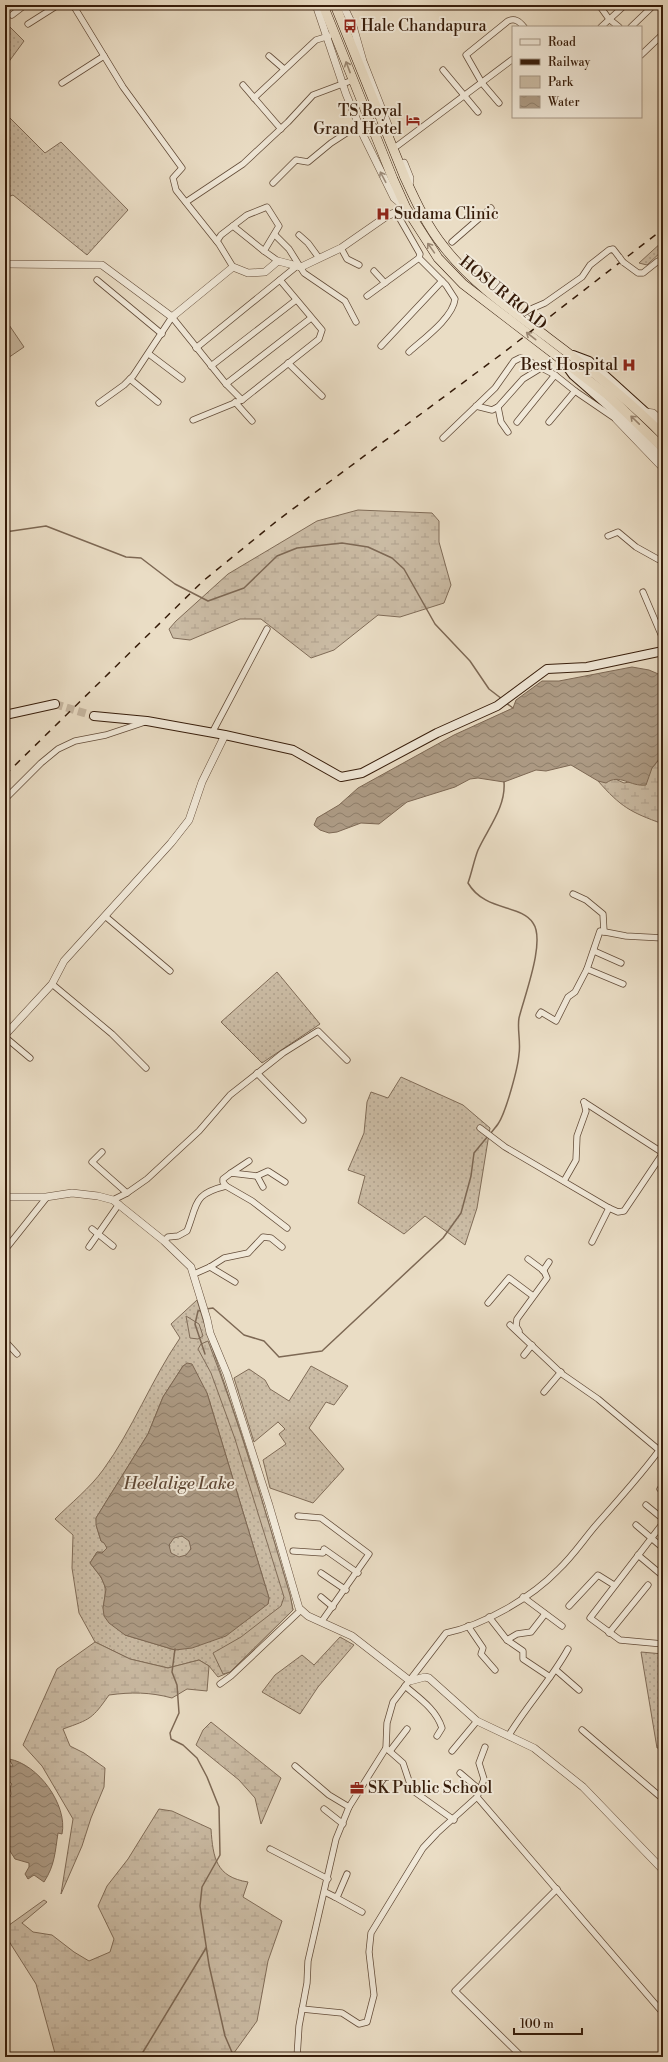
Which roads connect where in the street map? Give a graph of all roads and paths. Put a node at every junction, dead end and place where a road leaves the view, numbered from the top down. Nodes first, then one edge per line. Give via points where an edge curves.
1 (25, 5) edge
2 (58, 5) edge
3 (73, 5) edge
4 (316, 5) edge
5 (323, 5) edge
6 (335, 5) edge
7 (342, 5) edge
8 (599, 5) edge
9 (625, 5) edge
10 (654, 5) edge
11 (12, 15) dead end
12 (609, 19) junction
13 (28, 24) dead end
14 (523, 26) edge
15 (602, 26) edge
16 (618, 26) edge
17 (632, 26) edge
18 (663, 34) edge
19 (331, 36) junction
20 (642, 51) edge
21 (104, 56) junction
22 (269, 56) dead end
23 (512, 60) edge
24 (284, 69) junction
25 (443, 70) dead end
26 (353, 80) junction
27 (62, 83) dead end
28 (343, 83) junction
29 (482, 83) junction
30 (244, 85) dead end
31 (465, 96) junction
32 (254, 98) junction
33 (499, 103) dead end
34 (478, 112) dead end
35 (281, 129) junction
36 (351, 130) dead end
37 (397, 146) junction
38 (273, 183) dead end
39 (409, 188) junction
40 (186, 202) junction
41 (406, 208) junction
42 (491, 208) dead end
43 (396, 212) junction
44 (233, 226) junction
45 (275, 235) junction
46 (299, 235) dead end
47 (217, 241) junction
48 (452, 242) dead end
49 (341, 248) junction
50 (264, 251) junction
51 (319, 258) junction
52 (419, 258) junction
53 (278, 261) junction
54 (5, 264) edge
55 (663, 264) edge
56 (359, 265) dead end
57 (299, 266) junction
58 (233, 268) junction
59 (374, 271) dead end
60 (97, 280) dead end
61 (280, 280) junction
62 (442, 281) junction
63 (385, 283) junction
64 (367, 296) dead end
65 (296, 300) junction
66 (172, 317) junction
67 (521, 317) junction
68 (310, 318) junction
69 (356, 322) dead end
70 (162, 334) junction
71 (381, 346) dead end
72 (196, 348) junction
73 (409, 352) dead end
74 (149, 354) junction
75 (570, 354) junction
76 (562, 360) junction
77 (288, 363) junction
78 (211, 366) junction
79 (541, 368) junction
80 (555, 375) junction
81 (591, 377) junction
82 (130, 379) junction
83 (182, 379) dead end
84 (226, 384) junction
85 (575, 391) junction
86 (322, 396) dead end
87 (242, 400) junction
88 (158, 402) dead end
89 (235, 402) junction
90 (99, 403) dead end
91 (476, 406) junction
92 (498, 406) junction
93 (613, 410) junction
94 (646, 412) junction
95 (616, 419) junction
96 (193, 420) dead end
97 (252, 420) dead end
98 (517, 422) dead end
99 (549, 422) dead end
100 (663, 422) edge
101 (663, 428) edge
102 (508, 432) dead end
103 (663, 435) edge
104 (443, 438) dead end
105 (663, 448) edge
106 (663, 459) edge
107 (663, 468) edge
108 (608, 536) dead end
109 (663, 562) edge
110 (643, 592) dead end
111 (267, 629) dead end
112 (663, 638) edge
113 (663, 651) edge
114 (55, 704) tunnel mouth
115 (5, 714) edge
116 (94, 716) tunnel mouth
117 (147, 721) junction
118 (212, 733) junction
119 (225, 735) junction
120 (5, 799) edge
121 (573, 894) dead end
122 (105, 916) junction
123 (604, 932) junction
124 (663, 938) edge
125 (594, 951) junction
126 (621, 963) dead end
127 (586, 969) junction
128 (170, 971) dead end
129 (52, 984) junction
130 (623, 984) dead end
131 (538, 1015) dead end
132 (5, 1036) edge
133 (30, 1058) dead end
134 (347, 1060) dead end
135 (146, 1068) dead end
136 (257, 1073) junction
137 (303, 1120) dead end
138 (480, 1128) dead end
139 (102, 1152) dead end
140 (663, 1153) edge
141 (249, 1161) dead end
142 (230, 1173) junction
143 (257, 1176) junction
144 (564, 1181) junction
145 (285, 1182) dead end
146 (226, 1186) junction
147 (263, 1187) dead end
148 (128, 1193) junction
149 (5, 1197) edge
150 (47, 1197) junction
151 (116, 1202) junction
152 (609, 1208) junction
153 (287, 1228) dead end
154 (92, 1229) dead end
155 (98, 1234) junction
156 (164, 1241) junction
157 (592, 1242) dead end
158 (8, 1246) dead end
159 (113, 1246) dead end
160 (89, 1247) dead end
161 (282, 1247) dead end
162 (528, 1259) dead end
163 (549, 1262) dead end
164 (210, 1268) junction
165 (543, 1271) junction
166 (194, 1274) junction
167 (235, 1282) dead end
168 (533, 1296) junction
169 (488, 1303) dead end
170 (510, 1325) dead end
171 (5, 1341) edge
172 (532, 1346) junction
173 (17, 1354) dead end
174 (524, 1355) dead end
175 (560, 1371) junction
176 (544, 1392) dead end
177 (663, 1444) edge
178 (659, 1450) junction
179 (646, 1505) dead end
180 (298, 1516) dead end
181 (663, 1519) edge
182 (663, 1523) edge
183 (636, 1525) dead end
184 (651, 1538) junction
185 (663, 1548) edge
186 (293, 1551) dead end
187 (638, 1555) junction
188 (321, 1573) dead end
189 (358, 1573) junction
190 (663, 1576) edge
191 (614, 1585) junction
192 (648, 1585) dead end
193 (346, 1590) junction
194 (321, 1597) dead end
195 (523, 1597) junction
196 (569, 1606) dead end
197 (333, 1607) junction
198 (301, 1610) junction
199 (545, 1614) junction
200 (489, 1616) junction
201 (322, 1622) junction
202 (468, 1626) junction
203 (562, 1626) dead end
204 (609, 1633) junction
205 (507, 1640) junction
206 (663, 1644) edge
207 (568, 1649) dead end
208 (495, 1670) dead end
209 (556, 1670) junction
210 (550, 1677) junction
211 (408, 1683) junction
212 (220, 1684) dead end
213 (579, 1690) dead end
214 (478, 1721) junction
215 (407, 1729) dead end
216 (582, 1730) dead end
217 (509, 1735) junction
218 (437, 1736) dead end
219 (485, 1747) dead end
220 (388, 1750) junction
221 (452, 1751) dead end
222 (295, 1766) dead end
223 (460, 1773) dead end
224 (480, 1790) junction
225 (477, 1797) junction
226 (663, 1799) edge
227 (349, 1808) junction
228 (324, 1809) dead end
229 (454, 1820) junction
230 (342, 1824) junction
231 (270, 1849) dead end
232 (663, 1870) edge
233 (346, 1874) dead end
234 (328, 1879) junction
235 (557, 1889) junction
236 (324, 1892) junction
237 (335, 1897) junction
238 (362, 1912) dead end
239 (302, 2010) junction
240 (663, 2013) edge
241 (297, 2057) edge
242 (522, 2057) edge

1 - 11 street
2 - 13 street
3 - 21 street
4 - 19 street
5 - 19 highway, HOSUR ROAD
6 - 39 highway, HOSUR ROAD
7 - 37 street via 353,26 363,61
8 - 12 street
9 - 12 street
10 - 17 street
12 - 15 street
12 - 16 street
14 - 29 street via 514,19 508,21 466,55
18 - 20 street
19 - 24 street via 316,40
26 -> 19 highway, HOSUR ROAD
19 - 28 street
21 - 27 street
21 - 40 street via 123,87 182,168 173,178 176,190
22 - 24 street
23 - 29 street
24 - 32 street
25 - 31 street
26 - 28 street
26 - 41 highway, HOSUR ROAD
28 - 35 street via 313,95
41 -> 28 street via 394,198 376,164
29 - 31 street
29 - 33 street
30 - 32 street
31 - 34 street
31 - 37 street
32 - 35 street
35 - 40 street via 243,164
36 - 38 street via 308,162 299,159 292,162
37 - 39 street via 410,178
39 - 67 highway, HOSUR ROAD via 425,219 444,247 466,272
40 - 47 street
41 - 43 street
76 -> 41 highway, HOSUR ROAD via 460,280 438,258
42 - 48 street
43 - 49 street
43 - 52 street via 420,254
44 - 45 street via 249,214 267,208 278,222
44 - 47 street
44 - 50 street
45 - 50 street
45 - 57 street
46 - 51 street
47 - 58 street
49 - 51 street
49 - 56 street via 353,264
50 - 53 street
51 - 57 street
52 - 62 street
52 - 63 street
53 - 57 street
53 - 58 street via 265,272 248,272
54 - 66 street via 102,265
55 - 67 street via 658,261 643,273 638,273 613,249 609,250 590,265 582,277 545,303 524,312
57 - 61 street
57 - 69 street via 312,280 345,301
58 - 66 street
59 - 63 street
60 - 70 street
61 - 65 street
61 - 72 street
62 - 71 street
62 - 73 street via 455,299 455,304 448,316
63 - 64 street
65 - 68 street
65 - 78 street
66 - 70 street
66 - 72 street
67 - 75 highway, HOSUR ROAD
68 - 77 street via 322,333 319,339
68 - 84 street
70 - 74 street
72 - 78 street
74 - 82 street
74 - 83 street
75 - 81 highway, HOSUR ROAD
75 - 94 main road via 589,361
76 - 81 highway, HOSUR ROAD
76 - 93 main road via 573,375
77 - 86 street
77 - 87 street
78 - 84 street
79 - 80 street
79 - 91 street via 525,359 514,361 494,388
79 - 92 street via 523,379
80 - 85 street
80 - 98 street
81 - 103 highway via 647,419
105 -> 81 highway
82 - 88 street
82 - 90 street
84 - 87 street
85 - 95 street
85 - 99 street
87 - 89 street
89 - 96 street
89 - 97 street
91 - 92 street via 488,411
91 - 104 street
92 - 102 street via 501,422
93 - 95 street
93 - 106 main road
94 - 100 street via 653,413
94 - 101 main road
95 - 107 street
108 - 109 street via 618,532 636,547
110 - 112 street
111 - 118 street
113 - 119 main road via 587,667 547,669 504,701 362,773 341,777 293,750
114 - 115 main road
116 - 117 main road
117 - 118 main road
117 - 120 street via 106,735 74,741 58,749
118 - 119 main road
119 - 122 street via 202,782 189,820
121 - 123 street via 586,900 603,914
122 - 128 street
122 - 129 street via 64,961
123 - 124 street
123 - 125 street via 600,931
125 - 126 street
125 - 127 street
127 - 130 street
127 - 131 street via 556,1021 541,1012
129 - 132 street
129 - 135 street via 112,1034
132 - 133 street
134 - 136 street via 318,1031
136 - 137 street
136 - 148 street via 230,1095 182,1148
138 - 144 street via 505,1147
139 - 148 street via 92,1162
140 - 144 street via 584,1102 586,1111 577,1136 576,1160
140 - 152 street via 624,1211 618,1212
141 - 142 street
142 - 143 street
142 - 146 street via 223,1179
143 - 145 street via 268,1171
143 - 147 street
144 - 152 street
146 - 153 street via 252,1201
146 - 156 street via 205,1193 195,1206 187,1231 178,1236 168,1237
148 - 151 street
149 - 150 street
150 - 151 street via 72,1193 98,1196
150 - 158 street
151 - 155 street
151 - 156 street
152 - 157 street
154 - 155 street
155 - 159 street
155 - 160 street
156 - 166 street via 185,1259
161 - 164 street via 271,1238 263,1237 248,1253 231,1256
162 - 165 street
163 - 165 street
164 - 166 street
164 - 167 street
165 - 168 street via 547,1278
166 - 198 street via 210,1333 227,1374 269,1505 295,1599
168 - 169 street via 509,1278
168 - 175 street via 517,1319 516,1326 559,1366
170 - 172 street
171 - 173 street
172 - 174 street
172 - 175 street
175 - 176 street
175 - 178 street
177 - 178 street
178 - 195 street via 559,1570 539,1588
179 - 181 street
180 - 189 street via 321,1518 370,1554
182 - 184 street
183 - 184 street
184 - 185 street
184 - 187 street
186 - 189 street via 323,1553 324,1549
187 - 190 street
187 - 191 street
188 - 193 street
189 - 193 street
191 - 196 street via 598,1575
191 - 204 street via 590,1618
192 - 204 street
193 - 197 street
194 - 197 street
195 - 199 street
195 - 200 street
197 - 201 street
198 - 201 street
198 - 212 street
199 - 203 street
199 - 205 street via 531,1632 517,1634
200 - 202 street
200 - 205 street
201 - 211 street via 352,1636
202 - 208 street via 483,1648 481,1654
202 - 211 street via 446,1633
204 - 206 street via 620,1640
205 - 210 street via 523,1651 523,1659
207 - 209 street
209 - 210 street
209 - 213 street
210 - 217 street
211 - 214 street via 425,1676 429,1678
211 - 218 street via 439,1718 442,1728
211 - 220 street via 392,1702 387,1723
214 - 217 street
214 - 221 street
215 - 220 street
216 - 226 street
217 - 232 street via 534,1748 583,1787
219 - 224 street via 479,1763 484,1779
220 - 227 street
220 - 229 street via 403,1763 412,1790
222 - 227 street via 328,1795
223 - 224 street
224 - 225 street
225 - 229 street
225 - 235 street
227 - 230 street
228 - 230 street
229 - 239 street via 423,1848 371,1933 369,1952 374,1995 367,2022 359,2024 342,2014
230 - 234 street via 336,1839
231 - 234 street
233 - 237 street
234 - 236 street
235 - 240 street
235 - 242 street via 455,1991
236 - 237 street
236 - 239 street via 308,1961 308,1983
237 - 238 street
239 - 241 street

